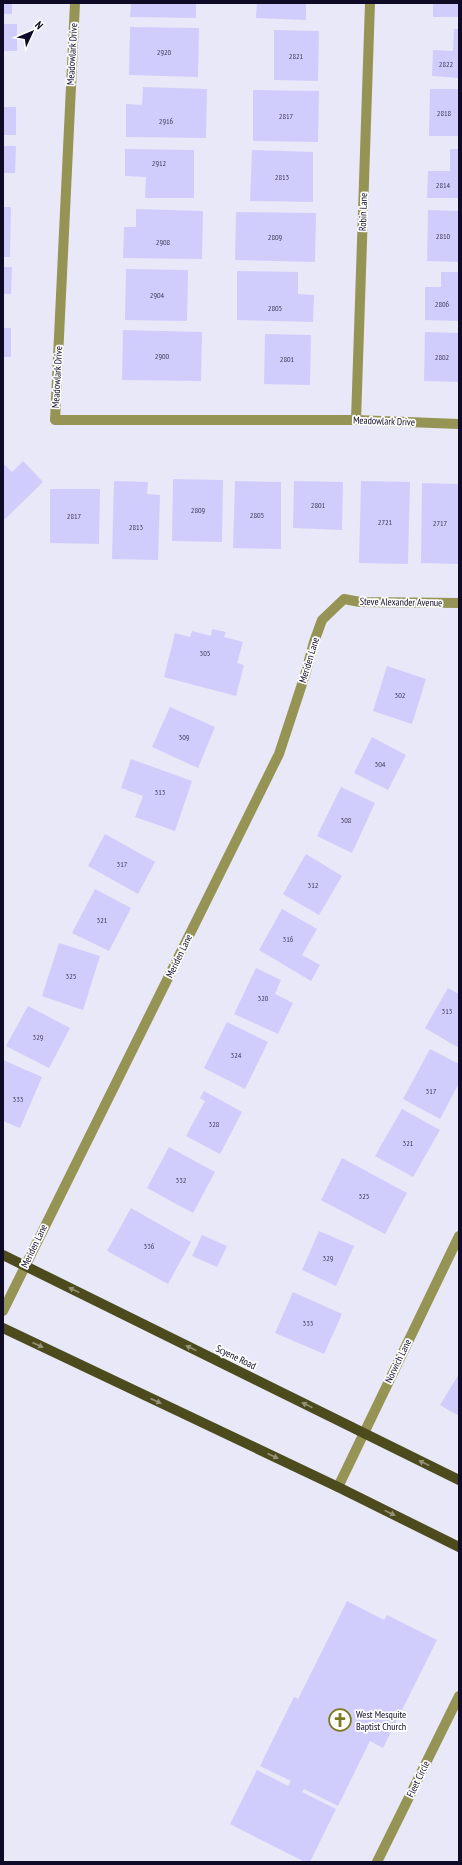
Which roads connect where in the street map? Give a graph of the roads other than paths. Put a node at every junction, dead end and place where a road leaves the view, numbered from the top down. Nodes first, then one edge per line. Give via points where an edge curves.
1 (75, 3) edge
2 (370, 3) edge
3 (356, 420) junction
4 (459, 424) edge
5 (344, 599) joint
6 (459, 603) edge
7 (459, 1236) edge
8 (3, 1255) edge
9 (25, 1265) junction
10 (3, 1311) edge
11 (3, 1328) edge
12 (365, 1434) junction
13 (459, 1480) edge
14 (338, 1487) junction
15 (459, 1547) edge
16 (459, 1696) edge
17 (377, 1862) edge

1 - 3 street, Meadowlark Drive via 55,420
2 - 3 street, Robin Lane
3 - 4 street, Meadowlark Drive
5 - 6 street, Steve Alexander Avenue via 360,602
5 - 9 street, Meriden Lane via 322,620 279,754
7 - 12 street, Norwich Lane
8 - 9 main road, Scyene Road
9 - 10 street, Meriden Lane
12 -> 9 main road, Scyene Road
11 -> 14 main road
13 -> 12 main road, Scyene Road
12 - 14 street, Norwich Lane
14 -> 15 main road
16 - 17 street, Fleet Circle

